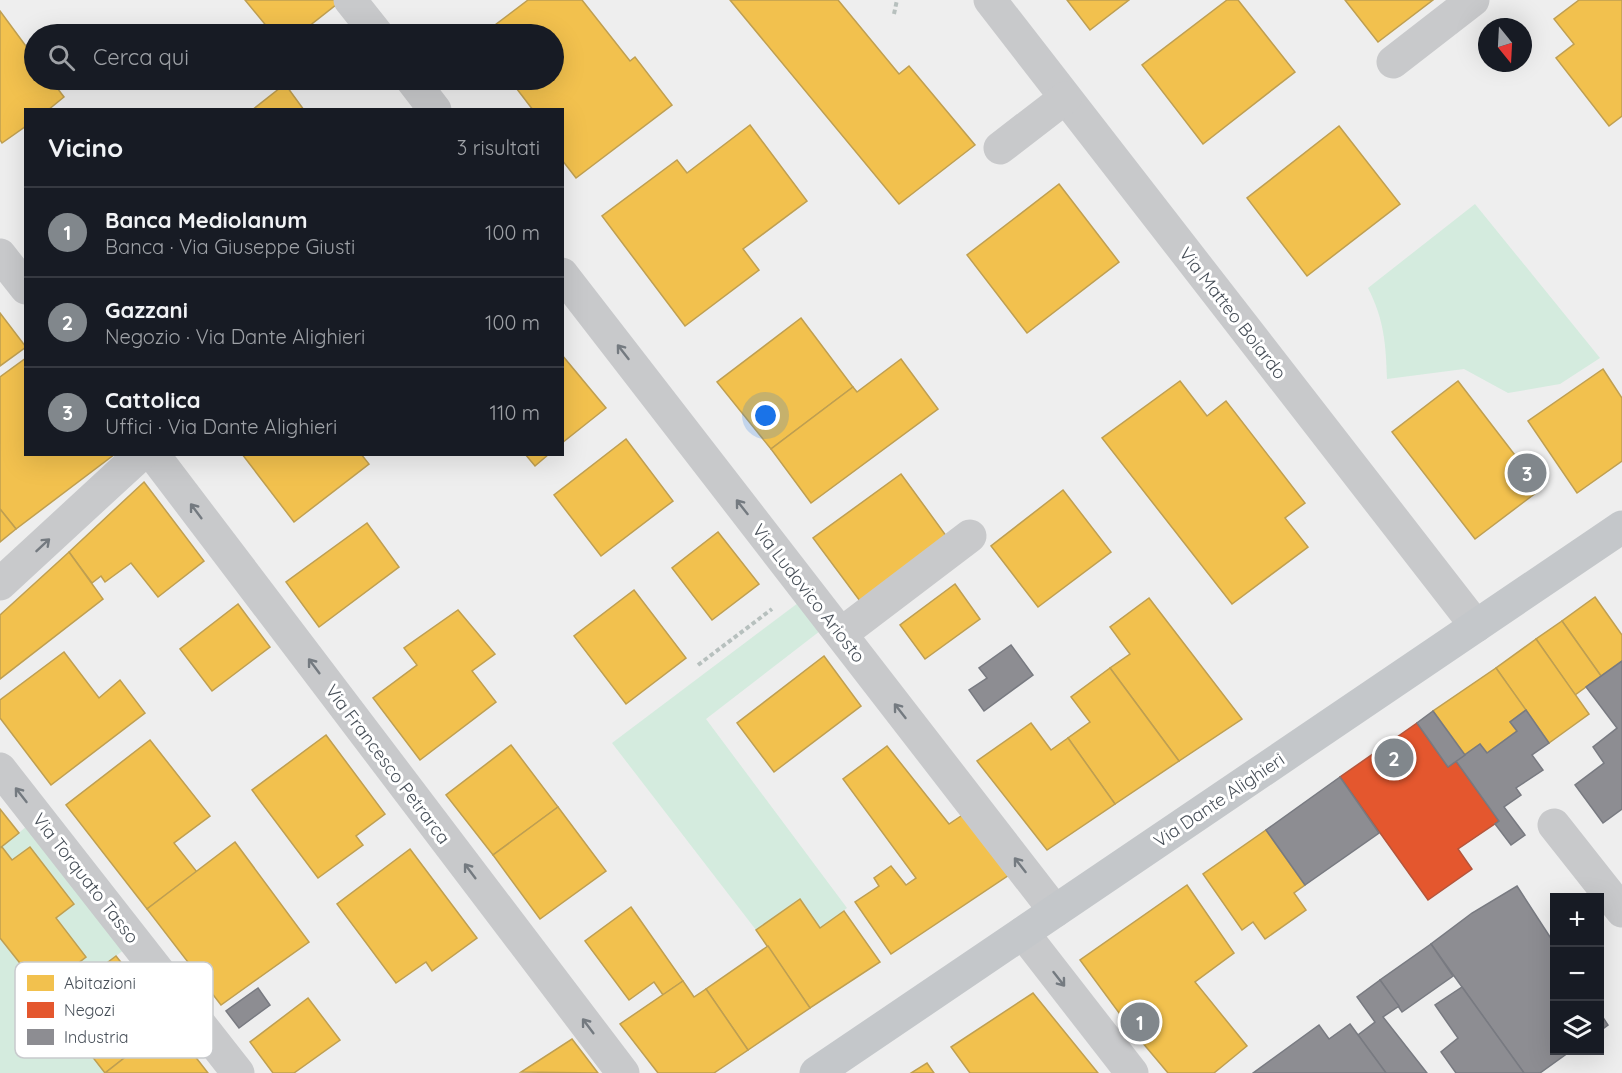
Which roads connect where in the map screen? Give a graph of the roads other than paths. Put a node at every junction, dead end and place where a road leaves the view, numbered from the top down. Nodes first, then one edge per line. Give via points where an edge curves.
1 (350, 0) edge
2 (990, 0) edge
3 (1473, 0) edge
4 (369, 24) edge
5 (1393, 62) dead end
6 (420, 90) edge
7 (1065, 98) junction
8 (433, 108) edge
9 (999, 148) dead end
10 (0, 255) edge
11 (564, 277) edge
12 (24, 285) edge
13 (139, 456) edge
14 (155, 456) edge
15 (1622, 527) edge
16 (970, 536) dead end
17 (0, 585) edge
18 (1476, 626) junction
19 (841, 634) junction
20 (0, 769) edge
21 (1554, 825) dead end
22 (1055, 911) junction
23 (1622, 911) edge
24 (1023, 933) junction
25 (151, 962) edge
26 (213, 1041) edge
27 (238, 1073) edge
28 (624, 1073) edge
29 (816, 1073) edge
30 (1132, 1073) edge

1 - 4 street
2 - 7 street, Via Matteo Boiardo
3 - 5 street
6 - 8 street
7 - 9 street
7 - 18 street, Via Matteo Boiardo
10 - 12 street
19 -> 11 street, Via Ludovico Ariosto
17 -> 13 street
28 -> 14 street, Via Francesco Petrarca
15 - 18 main road, Via Dante Alighieri
16 - 19 street
18 - 22 main road, Via Dante Alighieri
22 -> 19 street, Via Ludovico Ariosto
25 -> 20 street, Via Torquato Tasso
21 - 23 street
22 - 24 main road, Via Dante Alighieri
24 - 29 main road, Via Dante Alighieri
24 -> 30 street
27 -> 26 street, Via Torquato Tasso

